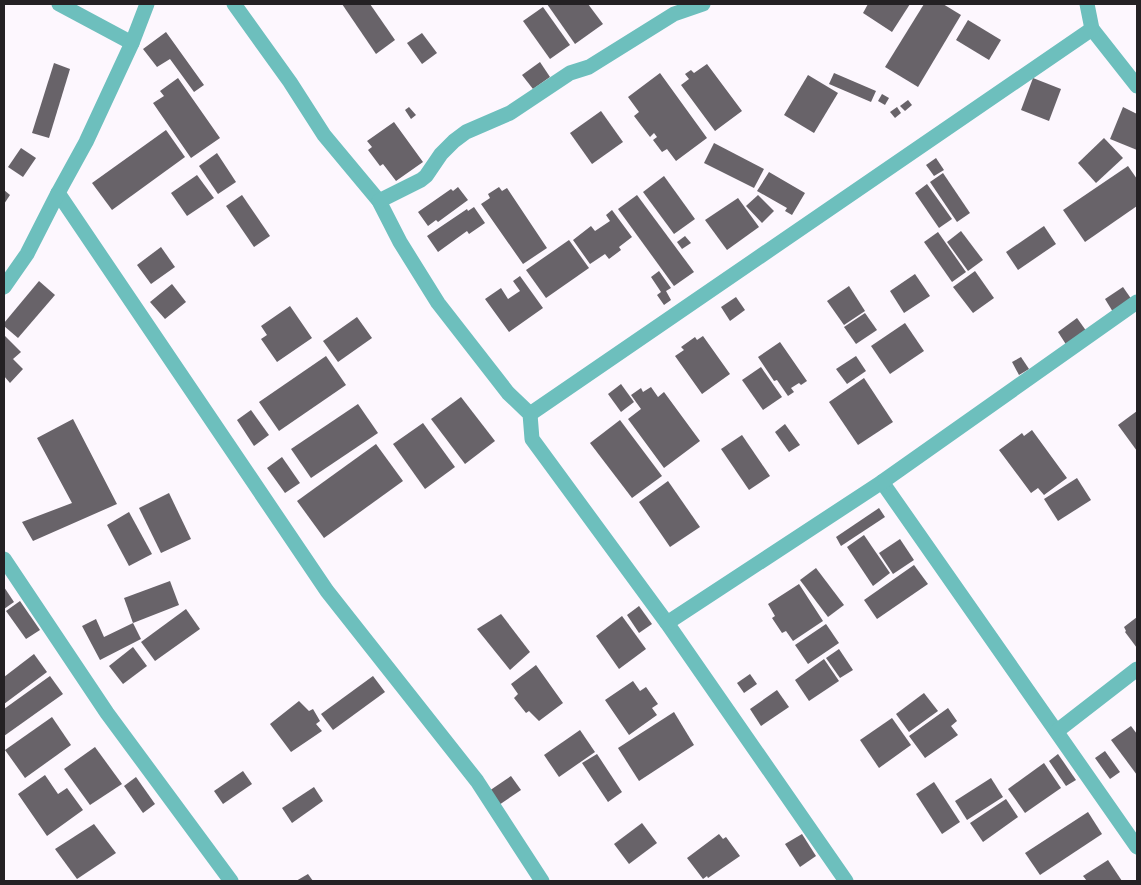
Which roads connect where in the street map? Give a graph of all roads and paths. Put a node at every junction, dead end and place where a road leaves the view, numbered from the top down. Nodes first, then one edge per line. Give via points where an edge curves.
1 (59, 4) edge
2 (147, 4) edge
3 (234, 4) edge
4 (704, 4) edge
5 (1087, 4) edge
6 (1092, 29) junction
7 (132, 43) junction
8 (1137, 86) edge
9 (58, 193) junction
10 (379, 201) junction
11 (4, 287) edge
12 (1137, 302) edge
13 (530, 414) junction
14 (882, 482) junction
15 (4, 559) edge
16 (667, 623) junction
17 (1137, 669) edge
18 (1057, 731) junction
19 (1137, 846) edge
20 (230, 881) edge
21 (542, 881) edge
22 (846, 881) edge

1 - 7 street
2 - 7 street
3 - 10 street via 324,135
4 - 10 street via 674,14 589,67 570,73 510,112 466,132 441,154 421,180
5 - 6 street
6 - 8 street
6 - 13 street
7 - 9 street via 86,142
9 - 11 street via 27,254
9 - 21 street via 327,590 477,781
10 - 13 street via 438,303 508,393
12 - 14 street
13 - 16 street via 532,439
14 - 16 street
14 - 18 street
15 - 20 street via 107,713
16 - 22 street
17 - 18 street
18 - 19 street

